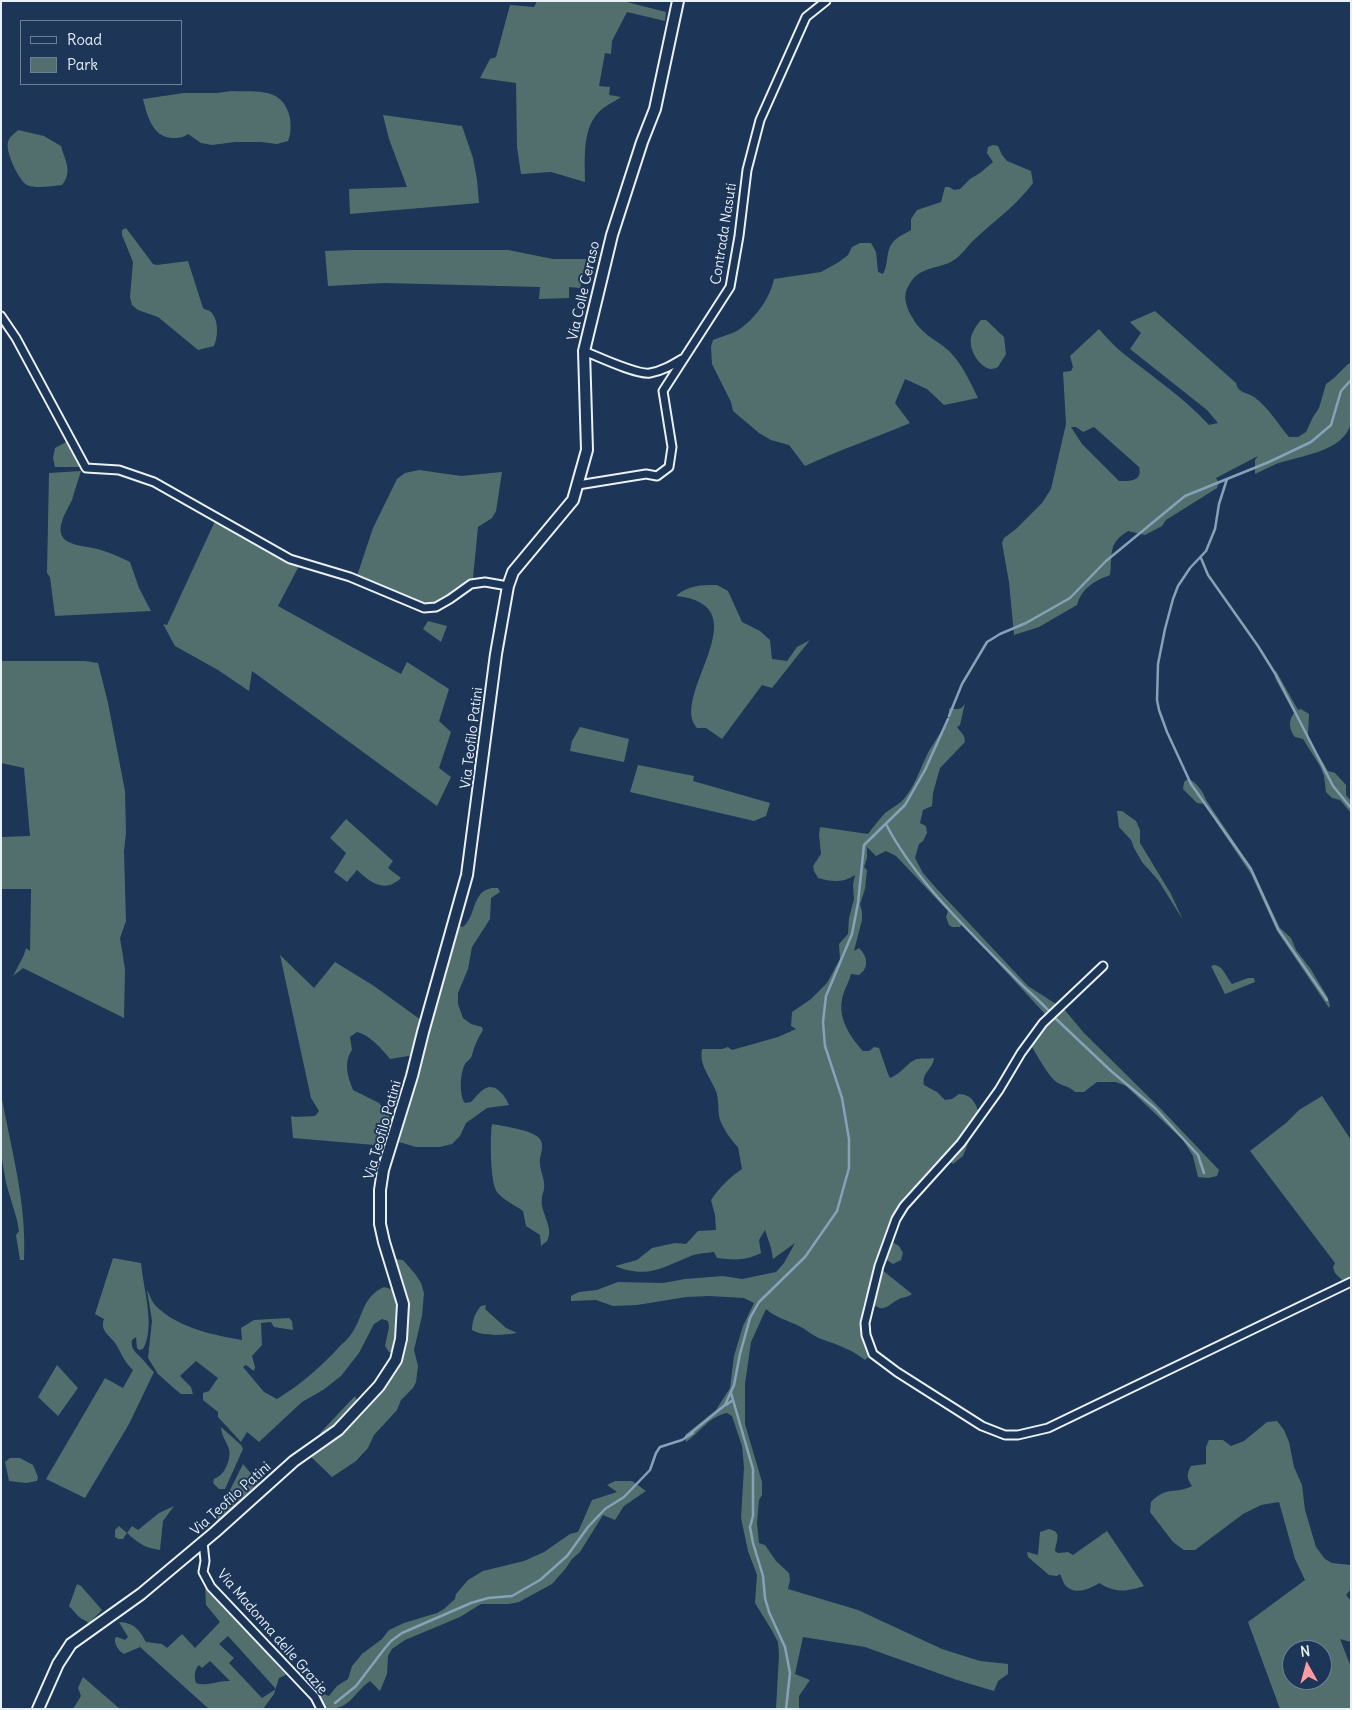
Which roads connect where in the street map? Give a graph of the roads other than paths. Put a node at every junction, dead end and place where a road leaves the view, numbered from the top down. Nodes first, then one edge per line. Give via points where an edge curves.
1 (678, 1) edge
2 (826, 1) edge
3 (1, 316) edge
4 (584, 352) junction
5 (683, 359) junction
6 (578, 485) junction
7 (513, 572) joint
8 (508, 586) junction
9 (1102, 966) dead end
10 (1351, 1282) edge
11 (203, 1542) junction
12 (38, 1709) edge
13 (321, 1709) edge

1 - 4 street, Via Colle Ceraso via 655,109 612,235
2 - 5 street, Contrada Nasuti via 806,17 760,120 747,170 730,287
3 - 8 street via 86,468 138,475 290,559 350,577 424,608 436,607 471,584 485,582
4 - 5 street via 648,373
4 - 6 street, Via Colle Ceraso via 586,450
5 - 6 street, Contrada Nasuti via 663,391 672,447 669,467 657,476 646,474
6 - 7 street, Via Colle Ceraso via 573,500
7 - 8 street, Via Teofilo Patini
8 - 11 street, Via Teofilo Patini via 467,875 412,1076 382,1171 380,1224 403,1304 402,1339 396,1360 379,1386 338,1430 294,1461
9 - 10 street via 1043,1023 961,1143 904,1206 879,1266 865,1323 873,1354 982,1426 1005,1435 1018,1435 1048,1428
11 - 12 street, Via Teofilo Patini via 141,1594 71,1644 58,1664
11 - 13 street, Via Madonna delle Grazie via 203,1572 211,1587 315,1697

